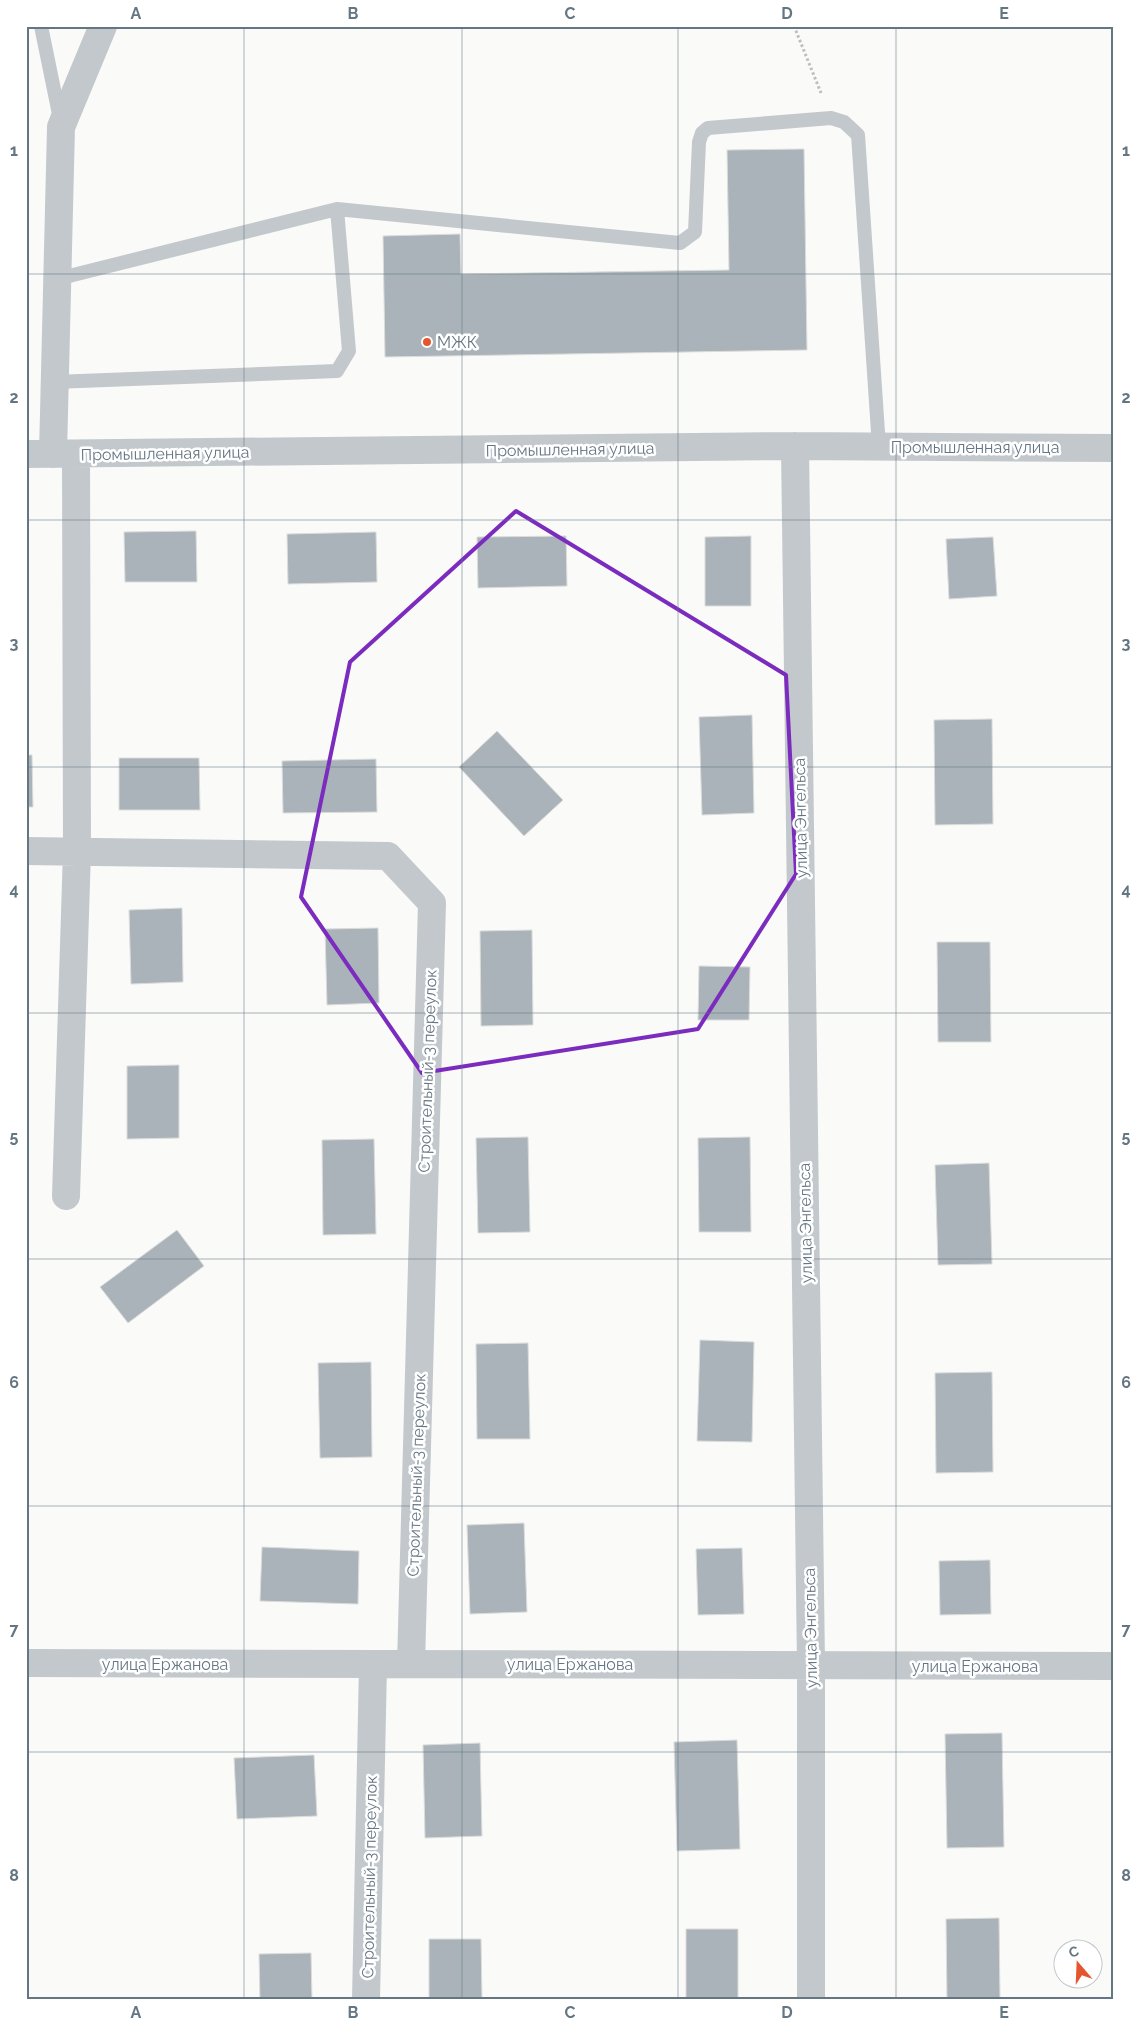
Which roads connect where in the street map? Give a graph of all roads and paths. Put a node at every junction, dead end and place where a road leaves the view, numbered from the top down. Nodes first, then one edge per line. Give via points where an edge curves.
1 (41, 26) edge
2 (103, 26) edge
3 (794, 26) edge
4 (832, 118) junction
5 (61, 127) junction
6 (337, 209) junction
7 (57, 279) junction
8 (54, 382) junction
9 (795, 446) junction
10 (879, 447) junction
11 (1114, 448) edge
12 (26, 454) edge
13 (64, 454) junction
14 (26, 851) edge
15 (77, 851) junction
16 (66, 1196) dead end
17 (26, 1664) edge
18 (411, 1664) junction
19 (373, 1665) junction
20 (810, 1665) junction
21 (1114, 1666) edge
22 (366, 2000) edge
23 (811, 2000) edge

1 - 5 lane
2 - 5 street
3 - 4 path
4 - 6 lane via 708,128 699,142 695,232 680,243
4 - 10 lane via 844,122 858,135
5 - 7 street
6 - 7 lane
6 - 8 lane via 349,351 337,371
7 - 8 street
8 - 13 street
9 - 10 street, Промышленная улица
9 - 13 street, Промышленная улица
9 - 20 street, улица Энгельса
10 - 11 street, Промышленная улица
12 - 13 street, Промышленная улица
13 - 15 street
14 - 15 street, Строительный-3 переулок
15 - 16 street
15 - 18 street, Строительный-3 переулок via 388,856 432,903
17 - 19 street, улица Ержанова
18 - 19 street, улица Ержанова
18 - 20 street, улица Ержанова
19 - 22 street, Строительный-3 переулок
20 - 21 street, улица Ержанова
20 - 23 street, улица Энгельса

